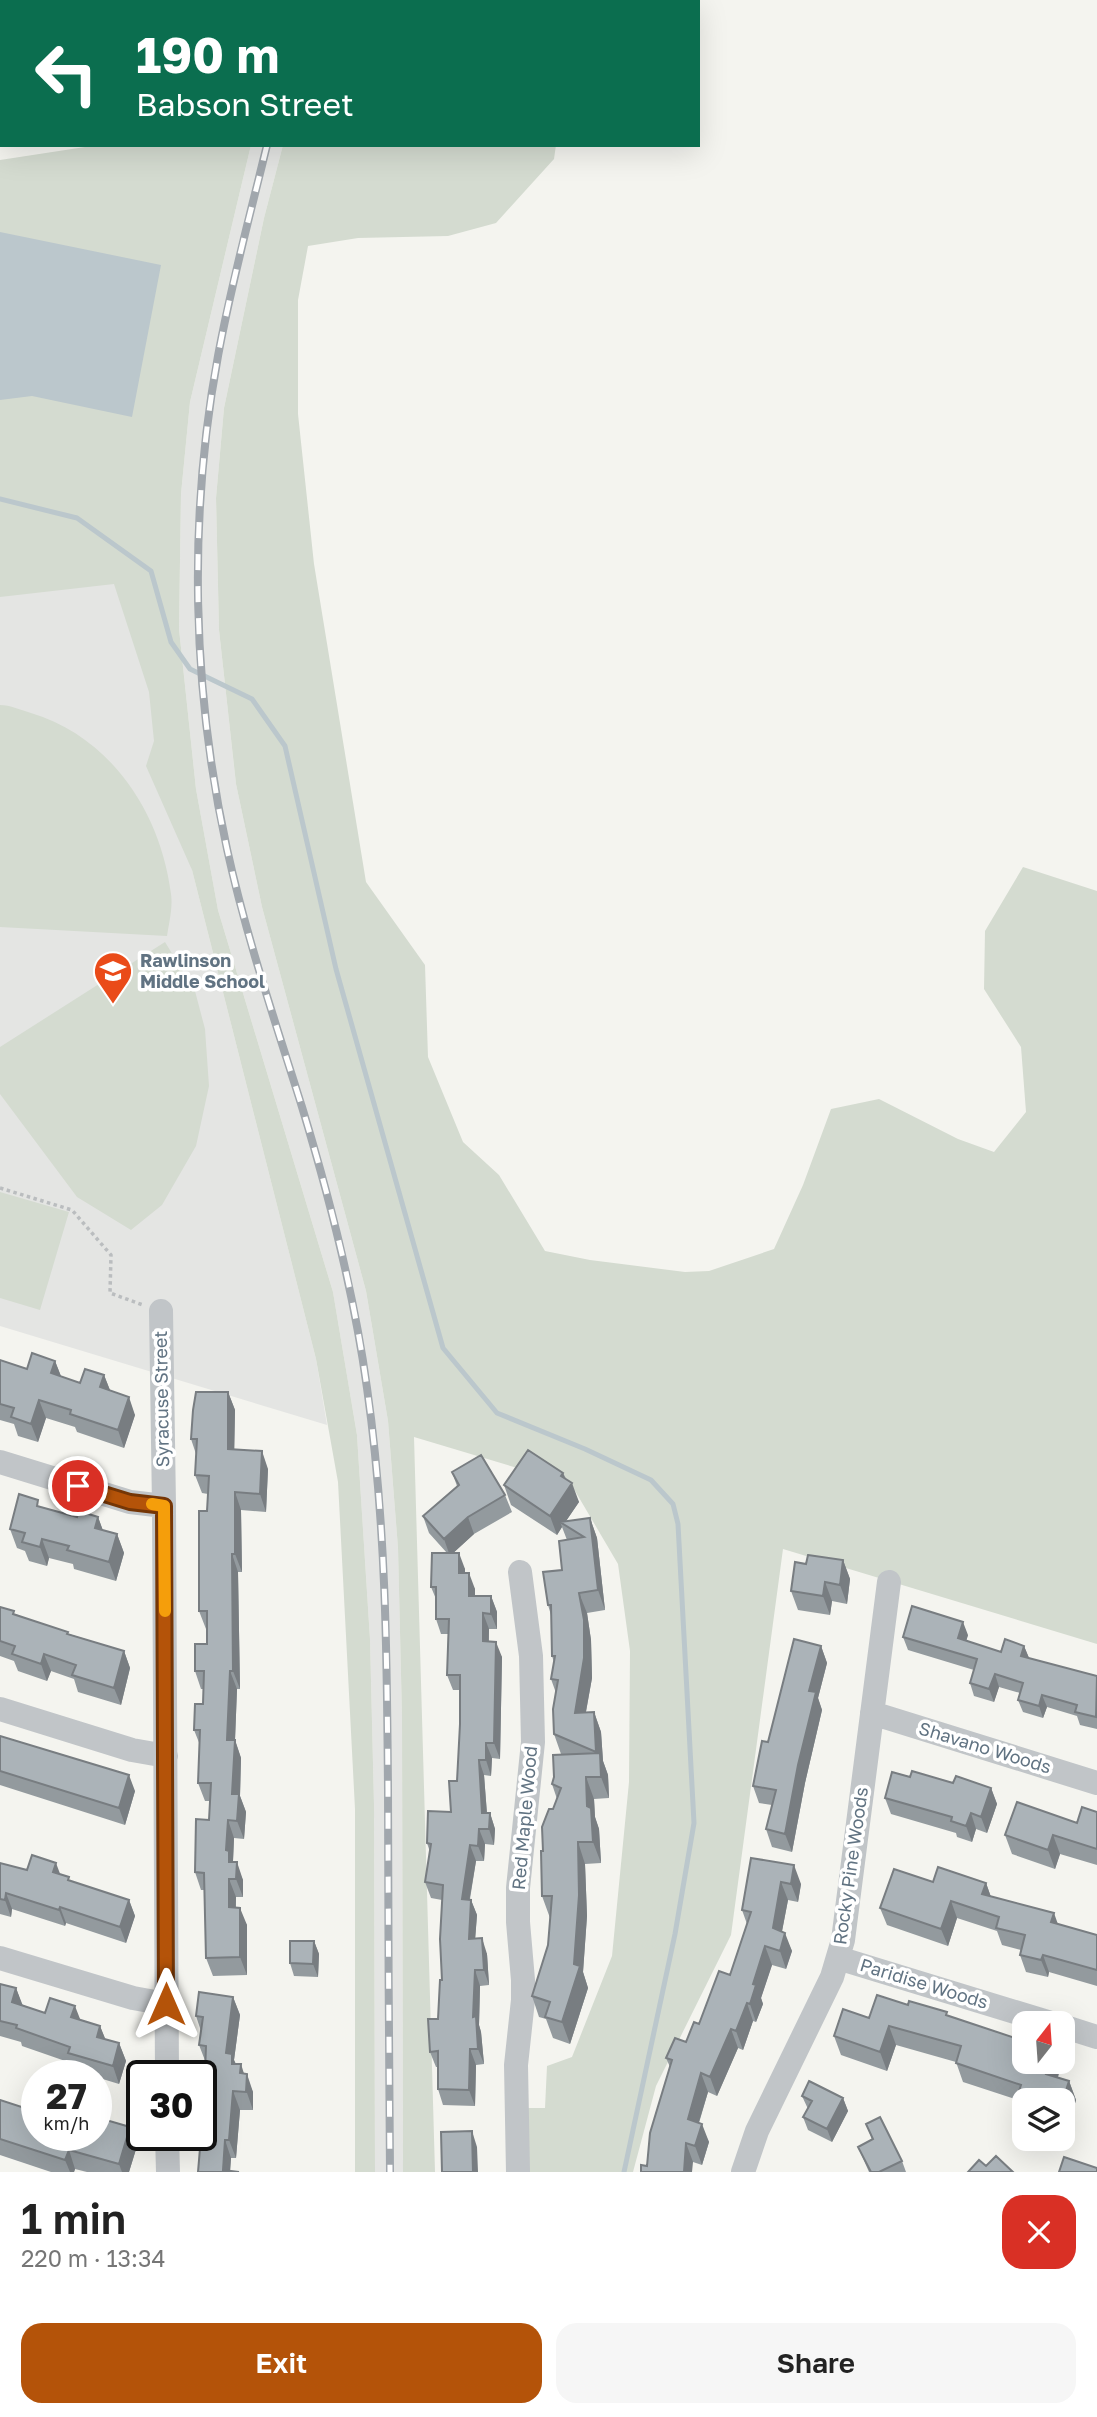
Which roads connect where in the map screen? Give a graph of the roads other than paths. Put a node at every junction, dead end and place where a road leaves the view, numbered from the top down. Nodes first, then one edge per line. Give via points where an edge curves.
1 (160, 1311) road end
2 (0, 1462) edge
3 (164, 1506) junction
4 (520, 1572) dead end
5 (889, 1582) dead end
6 (0, 1709) edge
7 (872, 1713) junction
8 (166, 1756) junction
9 (1097, 1783) edge
10 (0, 1958) edge
11 (838, 1958) junction
12 (166, 2004) junction
13 (1012, 2011) edge
14 (1075, 2030) edge
15 (1097, 2037) edge
16 (167, 2060) edge
17 (167, 2151) edge
18 (168, 2172) edge
19 (518, 2172) edge
20 (743, 2172) edge

1 - 3 street, Syracuse Street
2 - 3 street via 130,1502
3 - 8 street, Syracuse Street
4 - 19 street, Red Maple Wood via 531,1656 533,1742 518,1888 526,2066
5 - 7 street, Rocky Pine Woods
6 - 8 street
7 - 9 street, Shavano Woods
7 - 11 street, Rocky Pine Woods
8 - 12 street, Syracuse Street
10 - 12 street
11 - 13 street, Paridise Woods
11 - 20 street, Rocky Pine Woods via 757,2131
12 - 16 street, Syracuse Street
14 - 15 street
17 - 18 street

